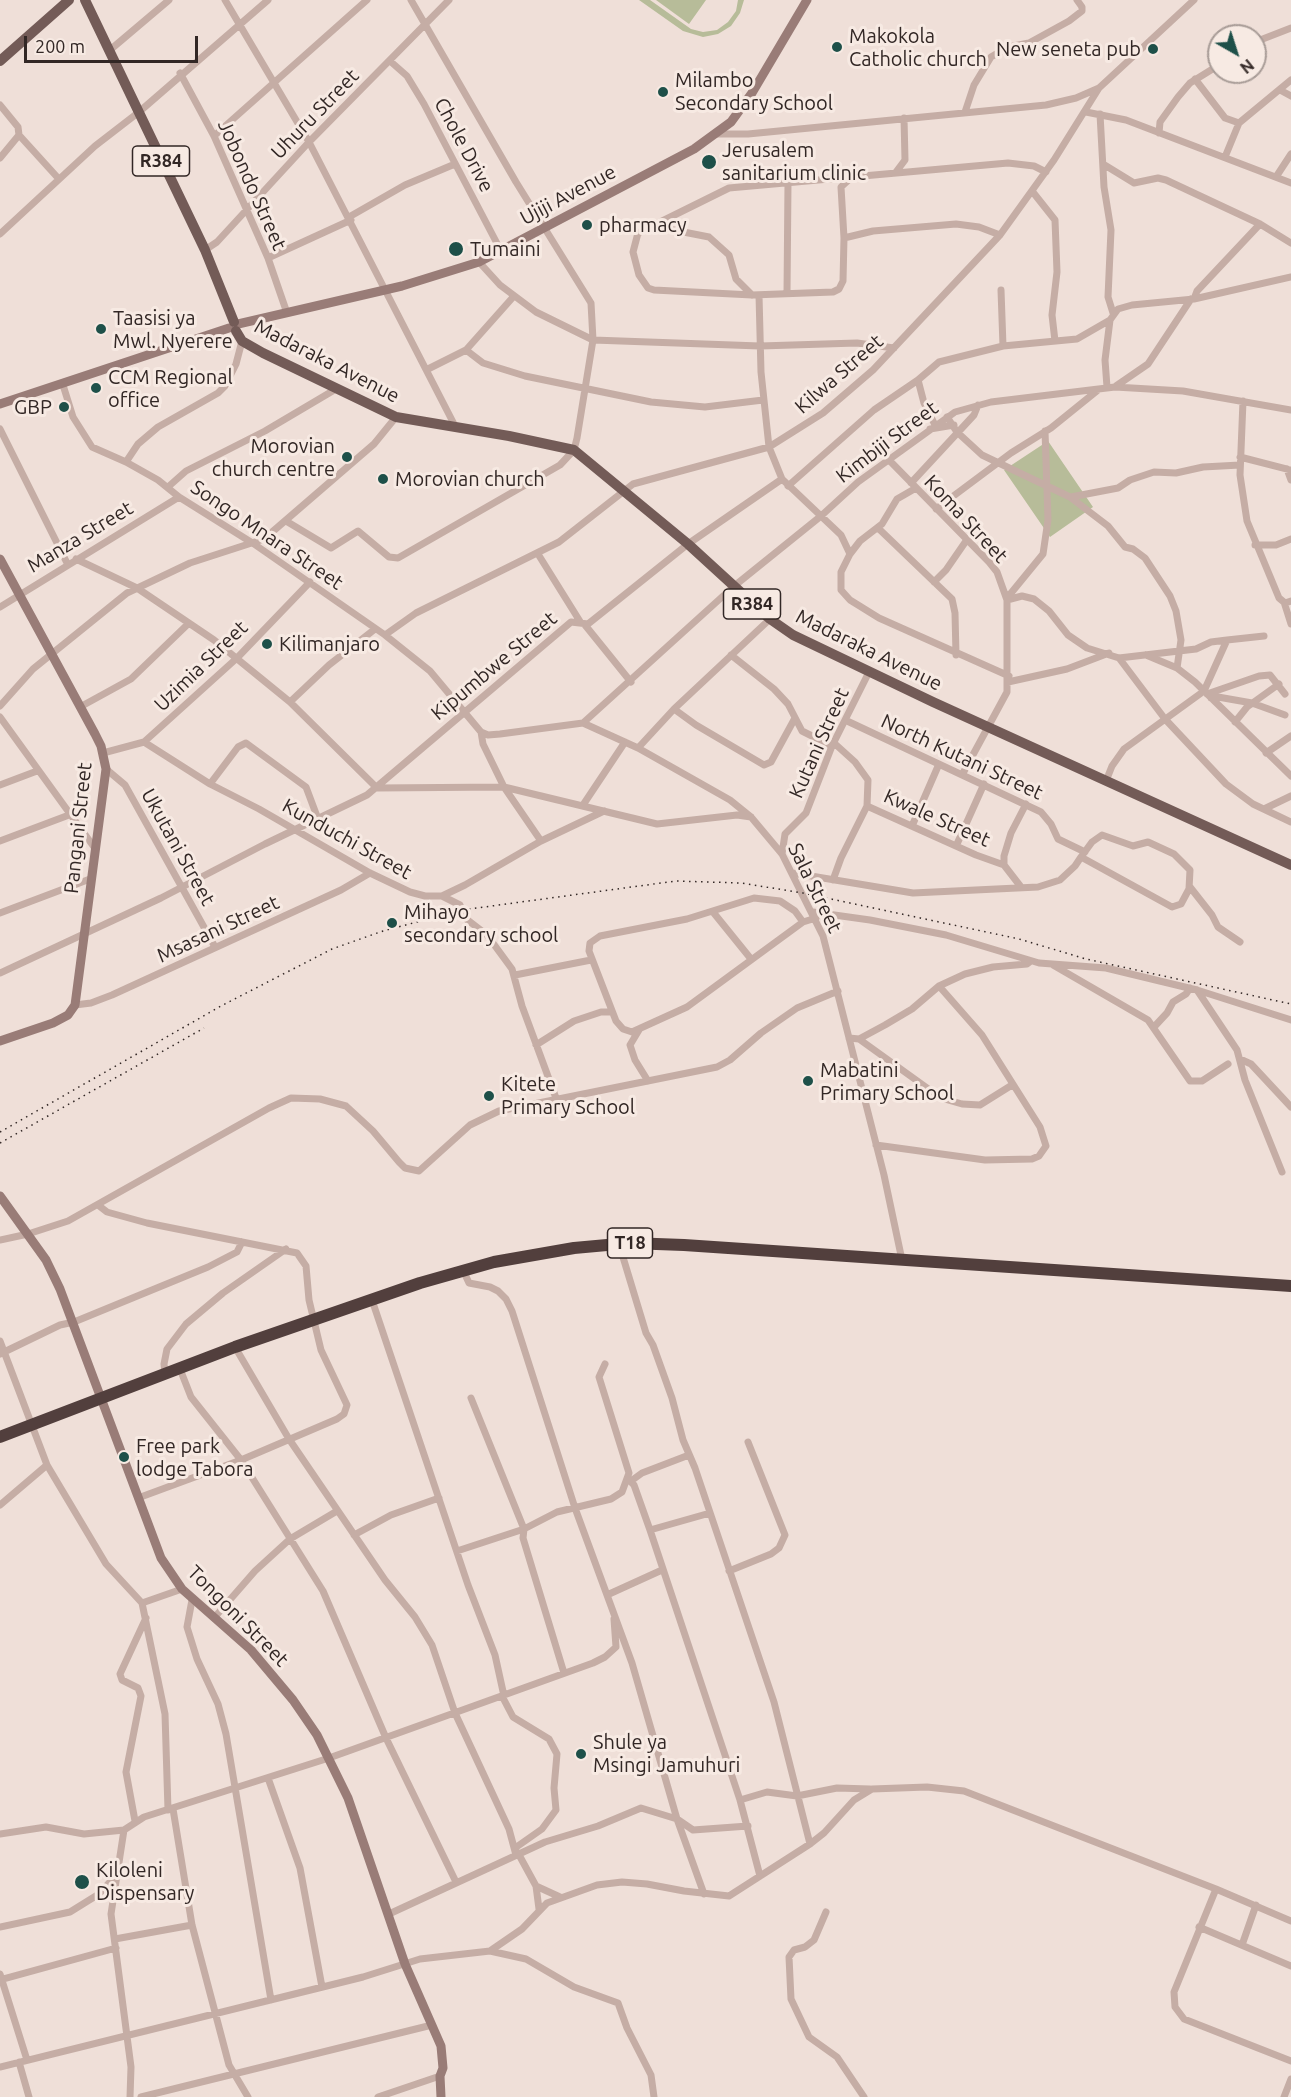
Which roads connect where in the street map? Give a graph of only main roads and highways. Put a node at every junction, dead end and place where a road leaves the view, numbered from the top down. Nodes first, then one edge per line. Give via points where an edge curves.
1 (69, 0) edge
2 (85, 0) edge
3 (0, 61) edge
4 (1291, 865) edge
5 (1291, 1286) edge
6 (0, 1437) edge

1 - 3 main road
2 - 4 main road, Madaraka Avenue / R384 via 205,250 242,341 396,417 574,450 688,544 770,619 810,645
5 - 6 highway, T18 via 684,1245 619,1244 534,1254 463,1270 235,1347

